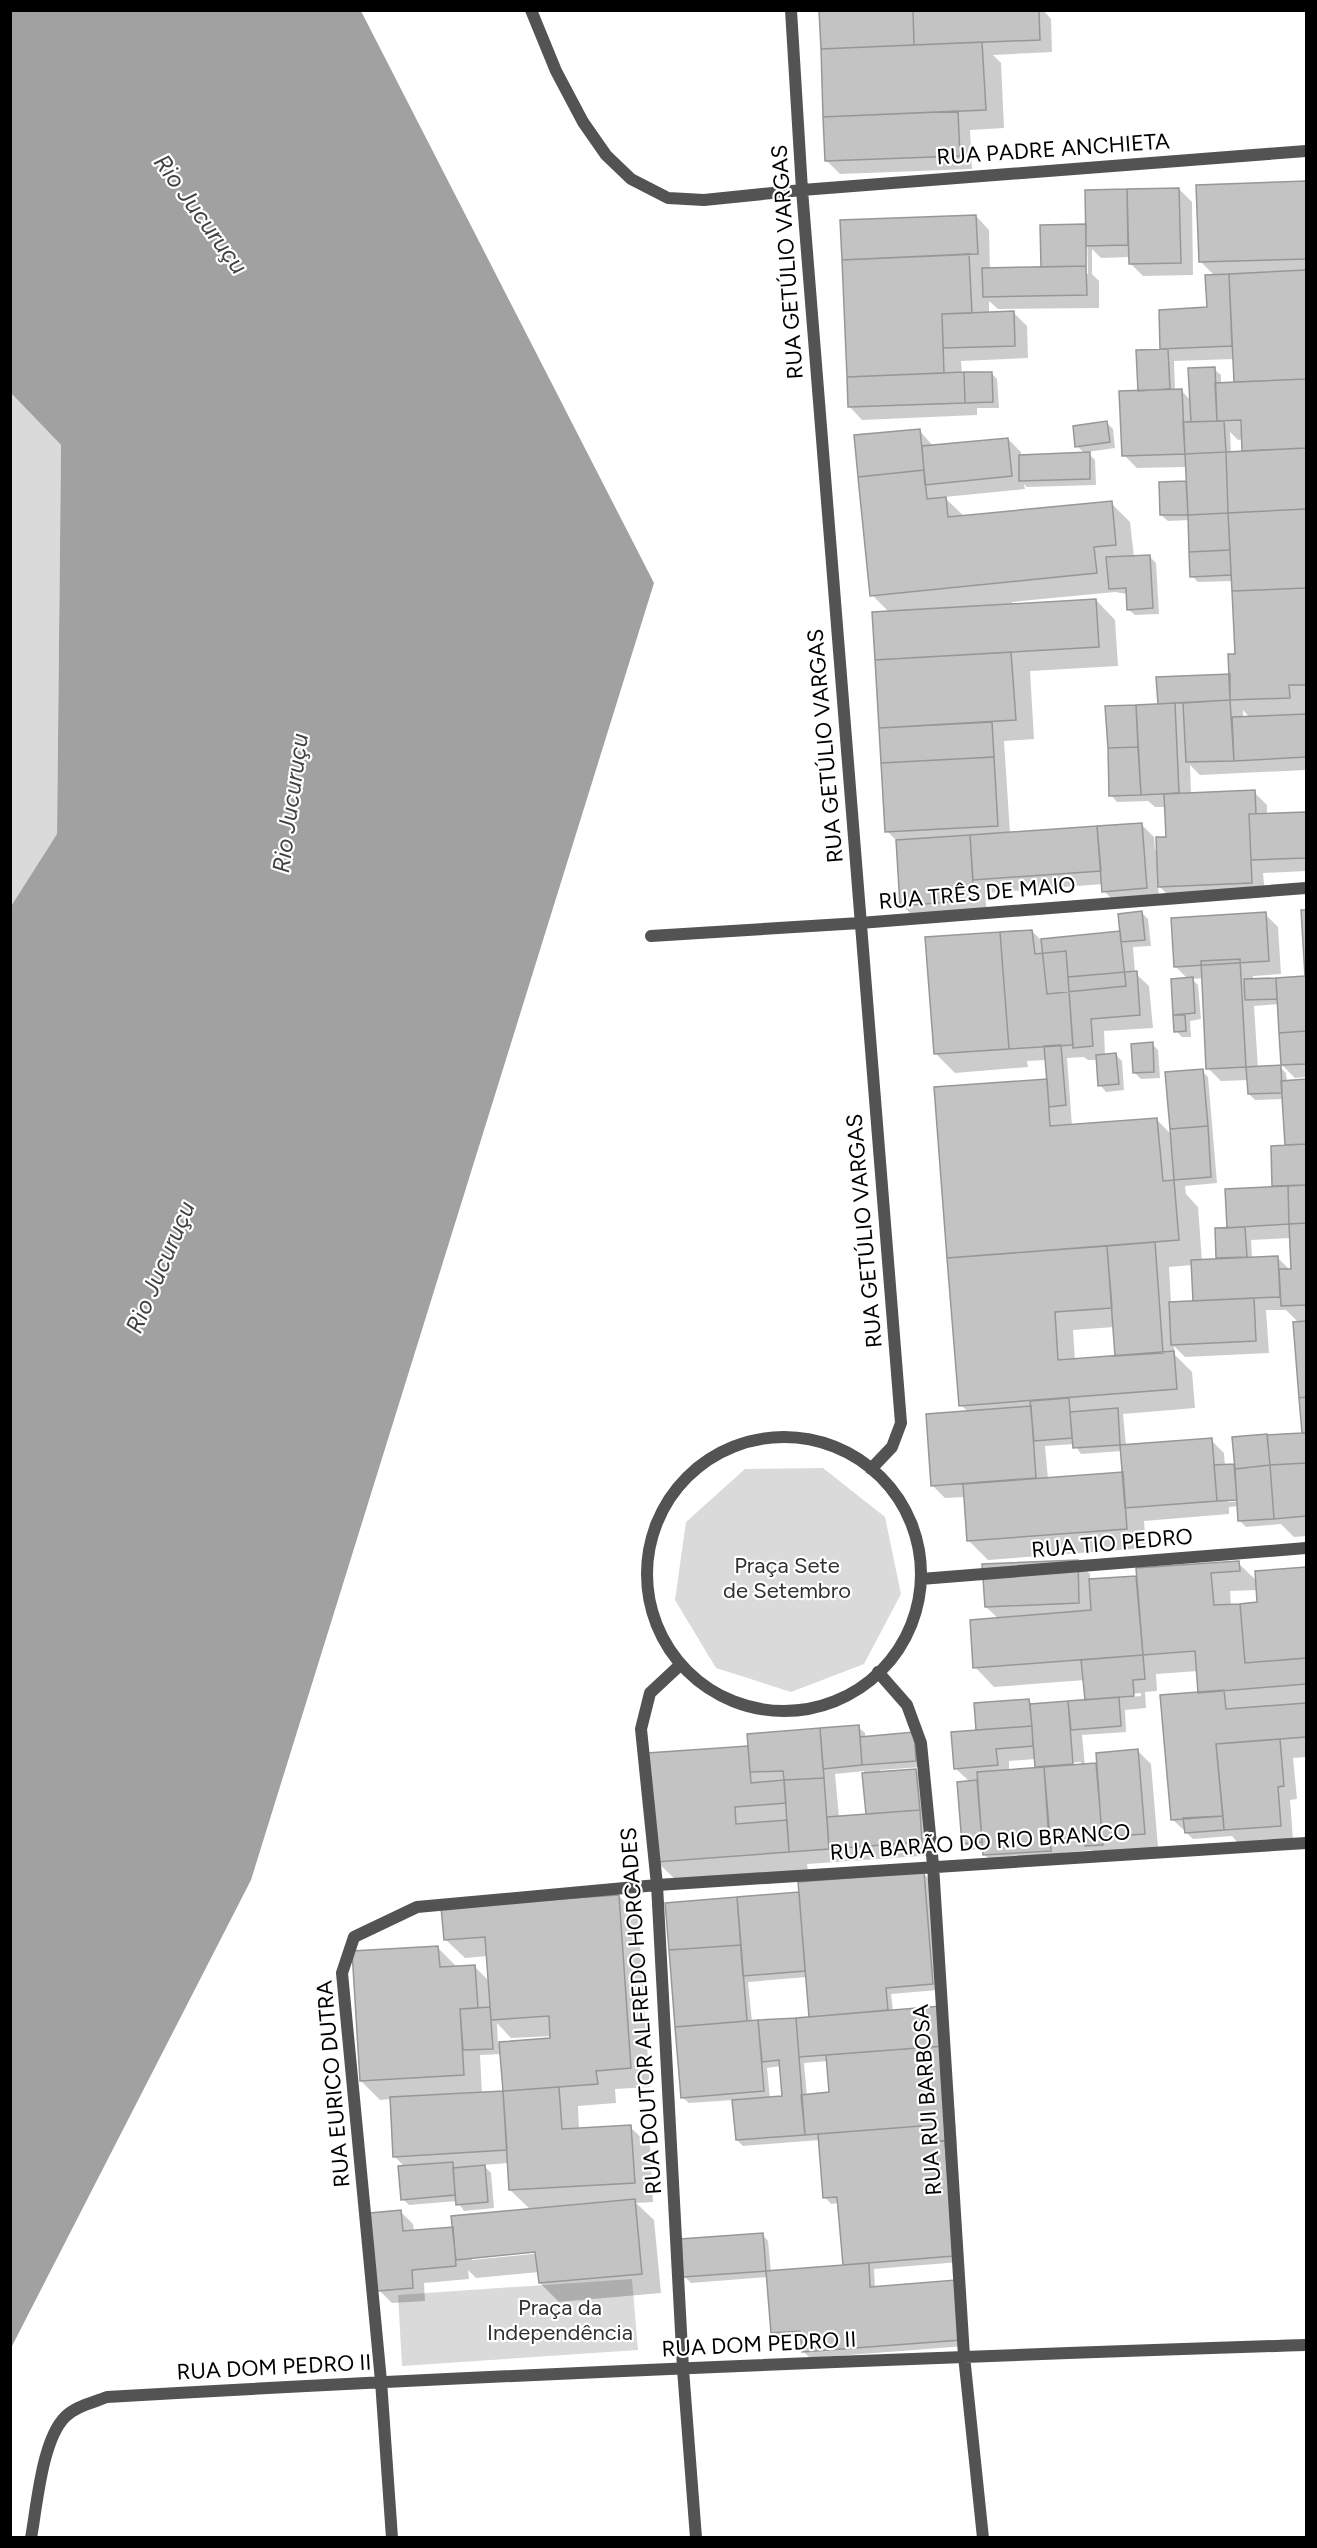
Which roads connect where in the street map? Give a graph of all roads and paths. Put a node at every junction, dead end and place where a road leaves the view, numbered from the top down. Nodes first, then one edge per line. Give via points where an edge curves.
1 (531, 10) edge
2 (791, 10) edge
3 (1306, 151) edge
4 (802, 190) junction
5 (1306, 888) edge
6 (860, 923) junction
7 (651, 936) dead end
8 (872, 1469) junction
9 (1306, 1548) edge
10 (921, 1579) junction
11 (680, 1665) junction
12 (878, 1672) junction
13 (1306, 1843) edge
14 (933, 1865) junction
15 (657, 1885) junction
16 (1306, 2345) edge
17 (964, 2356) junction
18 (683, 2369) junction
19 (381, 2381) junction
20 (31, 2538) edge
21 (392, 2538) edge
22 (696, 2538) edge
23 (983, 2538) edge

1 - 4 street, RUA PADRE ANCHIETA via 556,71 583,122 606,155 632,179 668,198 704,200
2 - 4 street, RUA GETÚLIO VARGAS
3 - 4 street, RUA PADRE ANCHIETA
4 - 6 street, RUA GETÚLIO VARGAS
5 - 6 street, RUA TRÊS DE MAIO
6 - 7 street, RUA TRÊS DE MAIO
6 - 8 street, RUA GETÚLIO VARGAS via 901,1423 892,1447
8 - 10 street via 899,1499 916,1538
8 - 11 street via 836,1447 797,1437 756,1439 717,1453 685,1478 661,1511 648,1549 647,1590 658,1630
9 - 10 street, RUA TIO PEDRO
10 - 12 street via 914,1620 894,1656
11 - 12 street via 712,1692 749,1708 790,1712 830,1704 866,1685
11 - 15 street, RUA DOUTOR ALFREDO HORCADES via 650,1693 641,1729
12 - 14 street, RUA RUI BARBOSA via 907,1705 921,1743
13 - 14 street, RUA BARÃO DO RIO BRANCO
14 - 15 street, RUA BARÃO DO RIO BRANCO
14 - 17 street, RUA RUI BARBOSA
15 - 18 street, RUA DOUTOR ALFREDO HORCADES
15 - 19 street, RUA EURICO DUTRA via 417,1907 354,1936 342,1973
16 - 17 street, RUA DOM PEDRO II
17 - 18 street, RUA DOM PEDRO II
17 - 23 street, RUA RUI BARBOSA
18 - 19 street, RUA DOM PEDRO II
18 - 22 street, RUA DOUTOR ALFREDO HORCADES
19 - 20 street, RUA DOM PEDRO II via 107,2397 78,2407 64,2418 49,2440
19 - 21 street, RUA EURICO DUTRA

